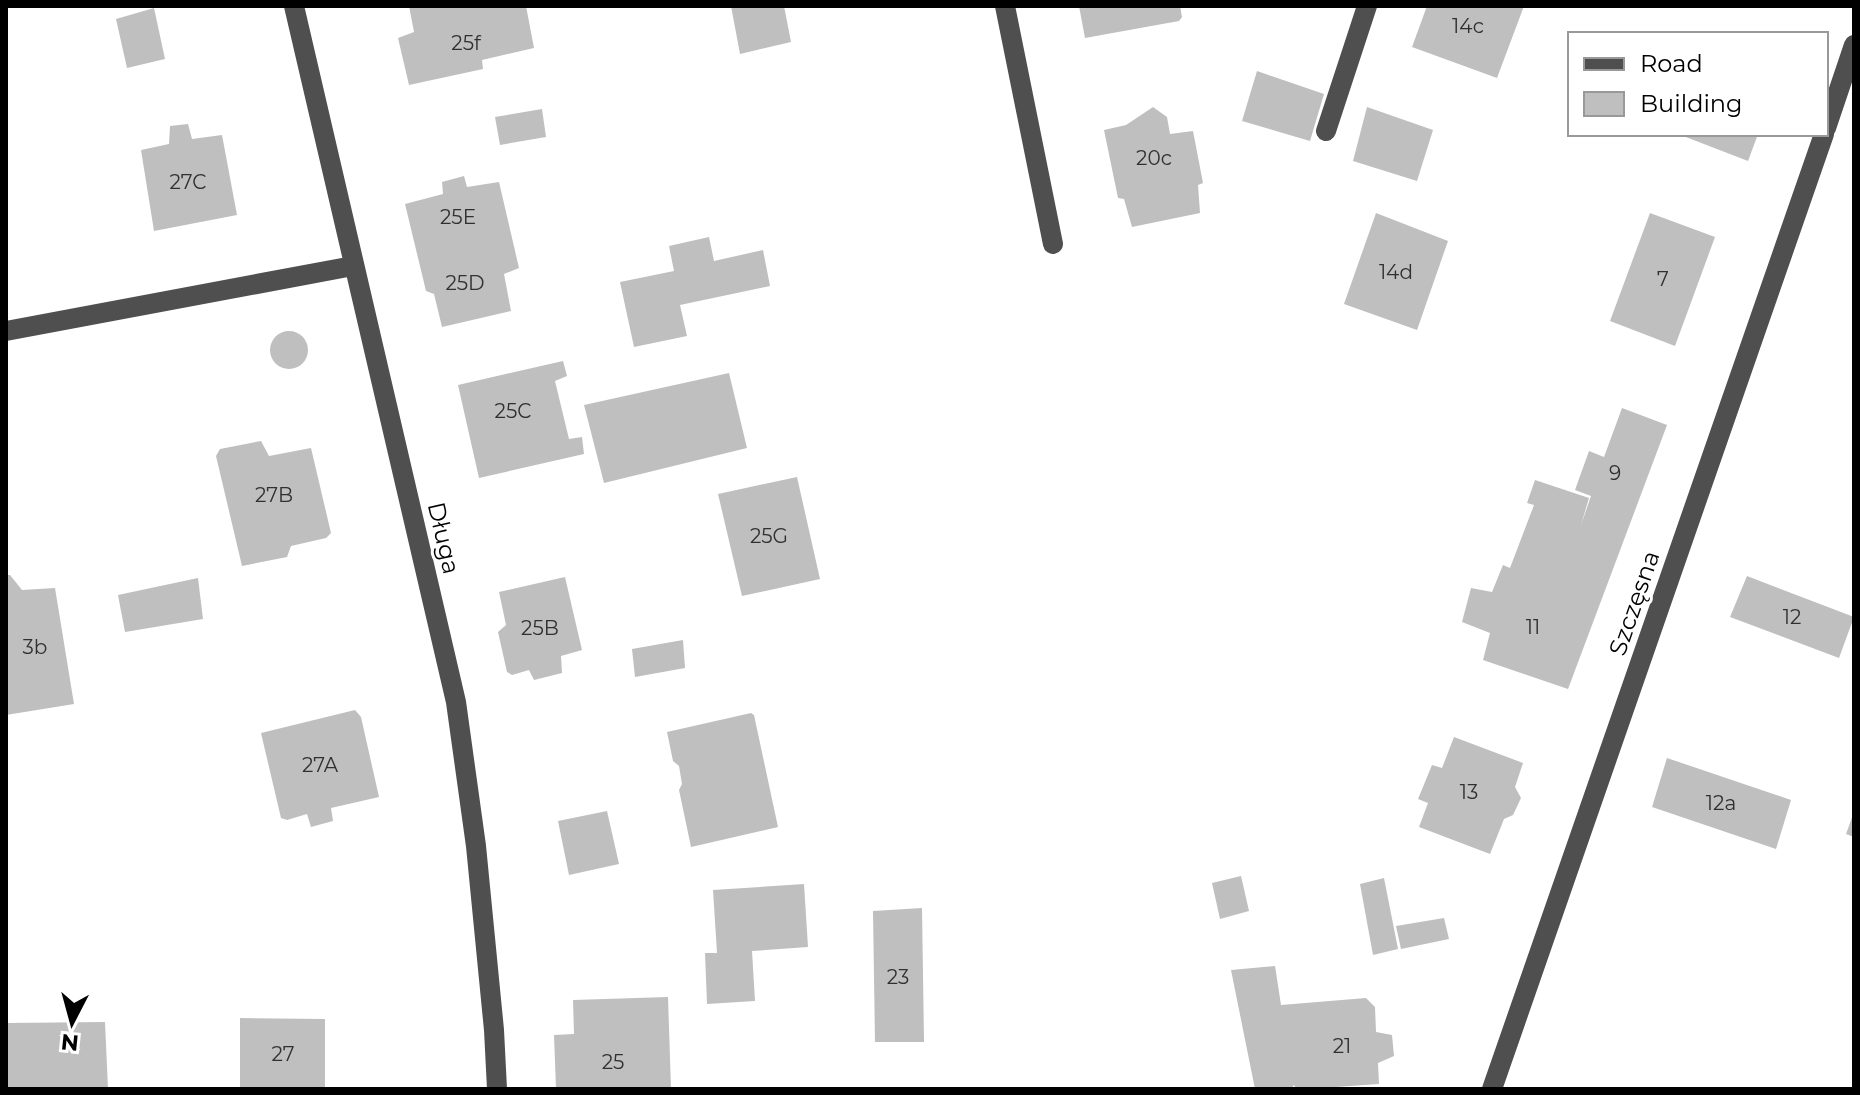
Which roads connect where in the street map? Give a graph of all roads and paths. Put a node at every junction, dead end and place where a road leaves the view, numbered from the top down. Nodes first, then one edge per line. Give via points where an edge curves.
1 (294, 6) edge
2 (1005, 6) edge
3 (1367, 6) edge
4 (1854, 45) edge
5 (1828, 122) edge
6 (1326, 131) dead end
7 (1823, 136) edge
8 (1053, 244) dead end
9 (353, 266) junction
10 (6, 331) edge
11 (497, 1089) edge
12 (1492, 1089) edge

1 - 9 street, Długa
2 - 8 street
3 - 6 street
4 - 5 street
7 - 12 street, Szczęsna
9 - 10 street
9 - 11 street, Długa via 456,702 476,846

